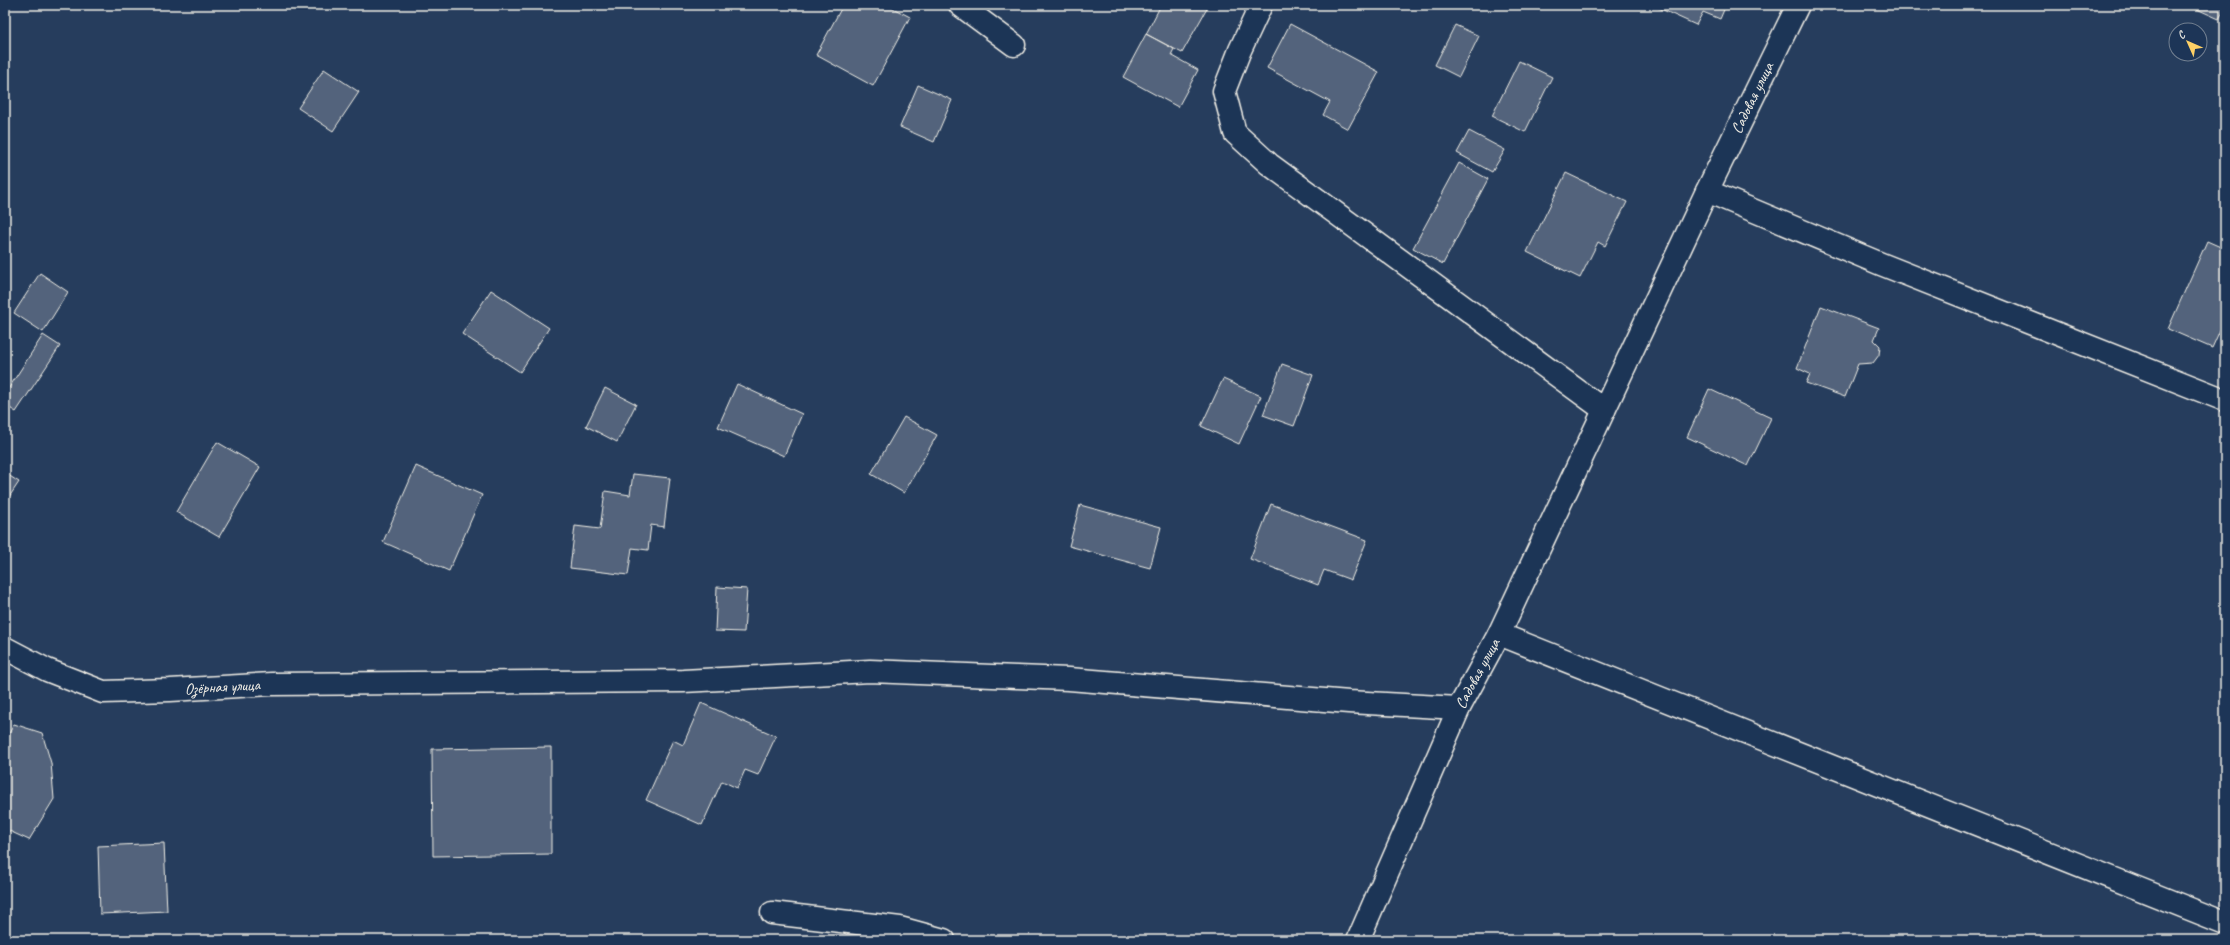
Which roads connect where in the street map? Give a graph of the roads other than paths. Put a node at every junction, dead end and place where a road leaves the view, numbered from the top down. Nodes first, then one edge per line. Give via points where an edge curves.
1 (960, 5) edge
2 (1261, 5) edge
3 (1798, 5) edge
4 (1014, 45) dead end
5 (1707, 191) junction
6 (2225, 400) edge
7 (1604, 410) junction
8 (1498, 634) junction
9 (5, 648) edge
10 (1459, 708) junction
11 (772, 913) dead end
12 (2225, 922) edge
13 (944, 940) edge
14 (1358, 940) edge

1 - 4 street
2 - 7 street via 1224,91 1235,133 1269,164
3 - 5 street, Садовая улица
5 - 6 street via 1881,264
5 - 7 street, Садовая улица
7 - 8 street, Садовая улица
8 - 10 street, Садовая улица
8 - 12 street
9 - 10 street, Озёрная улица via 47,670 103,692 272,684 683,681 870,672 1069,679 1349,702
10 - 14 street, Садовая улица
11 - 13 street via 900,928

